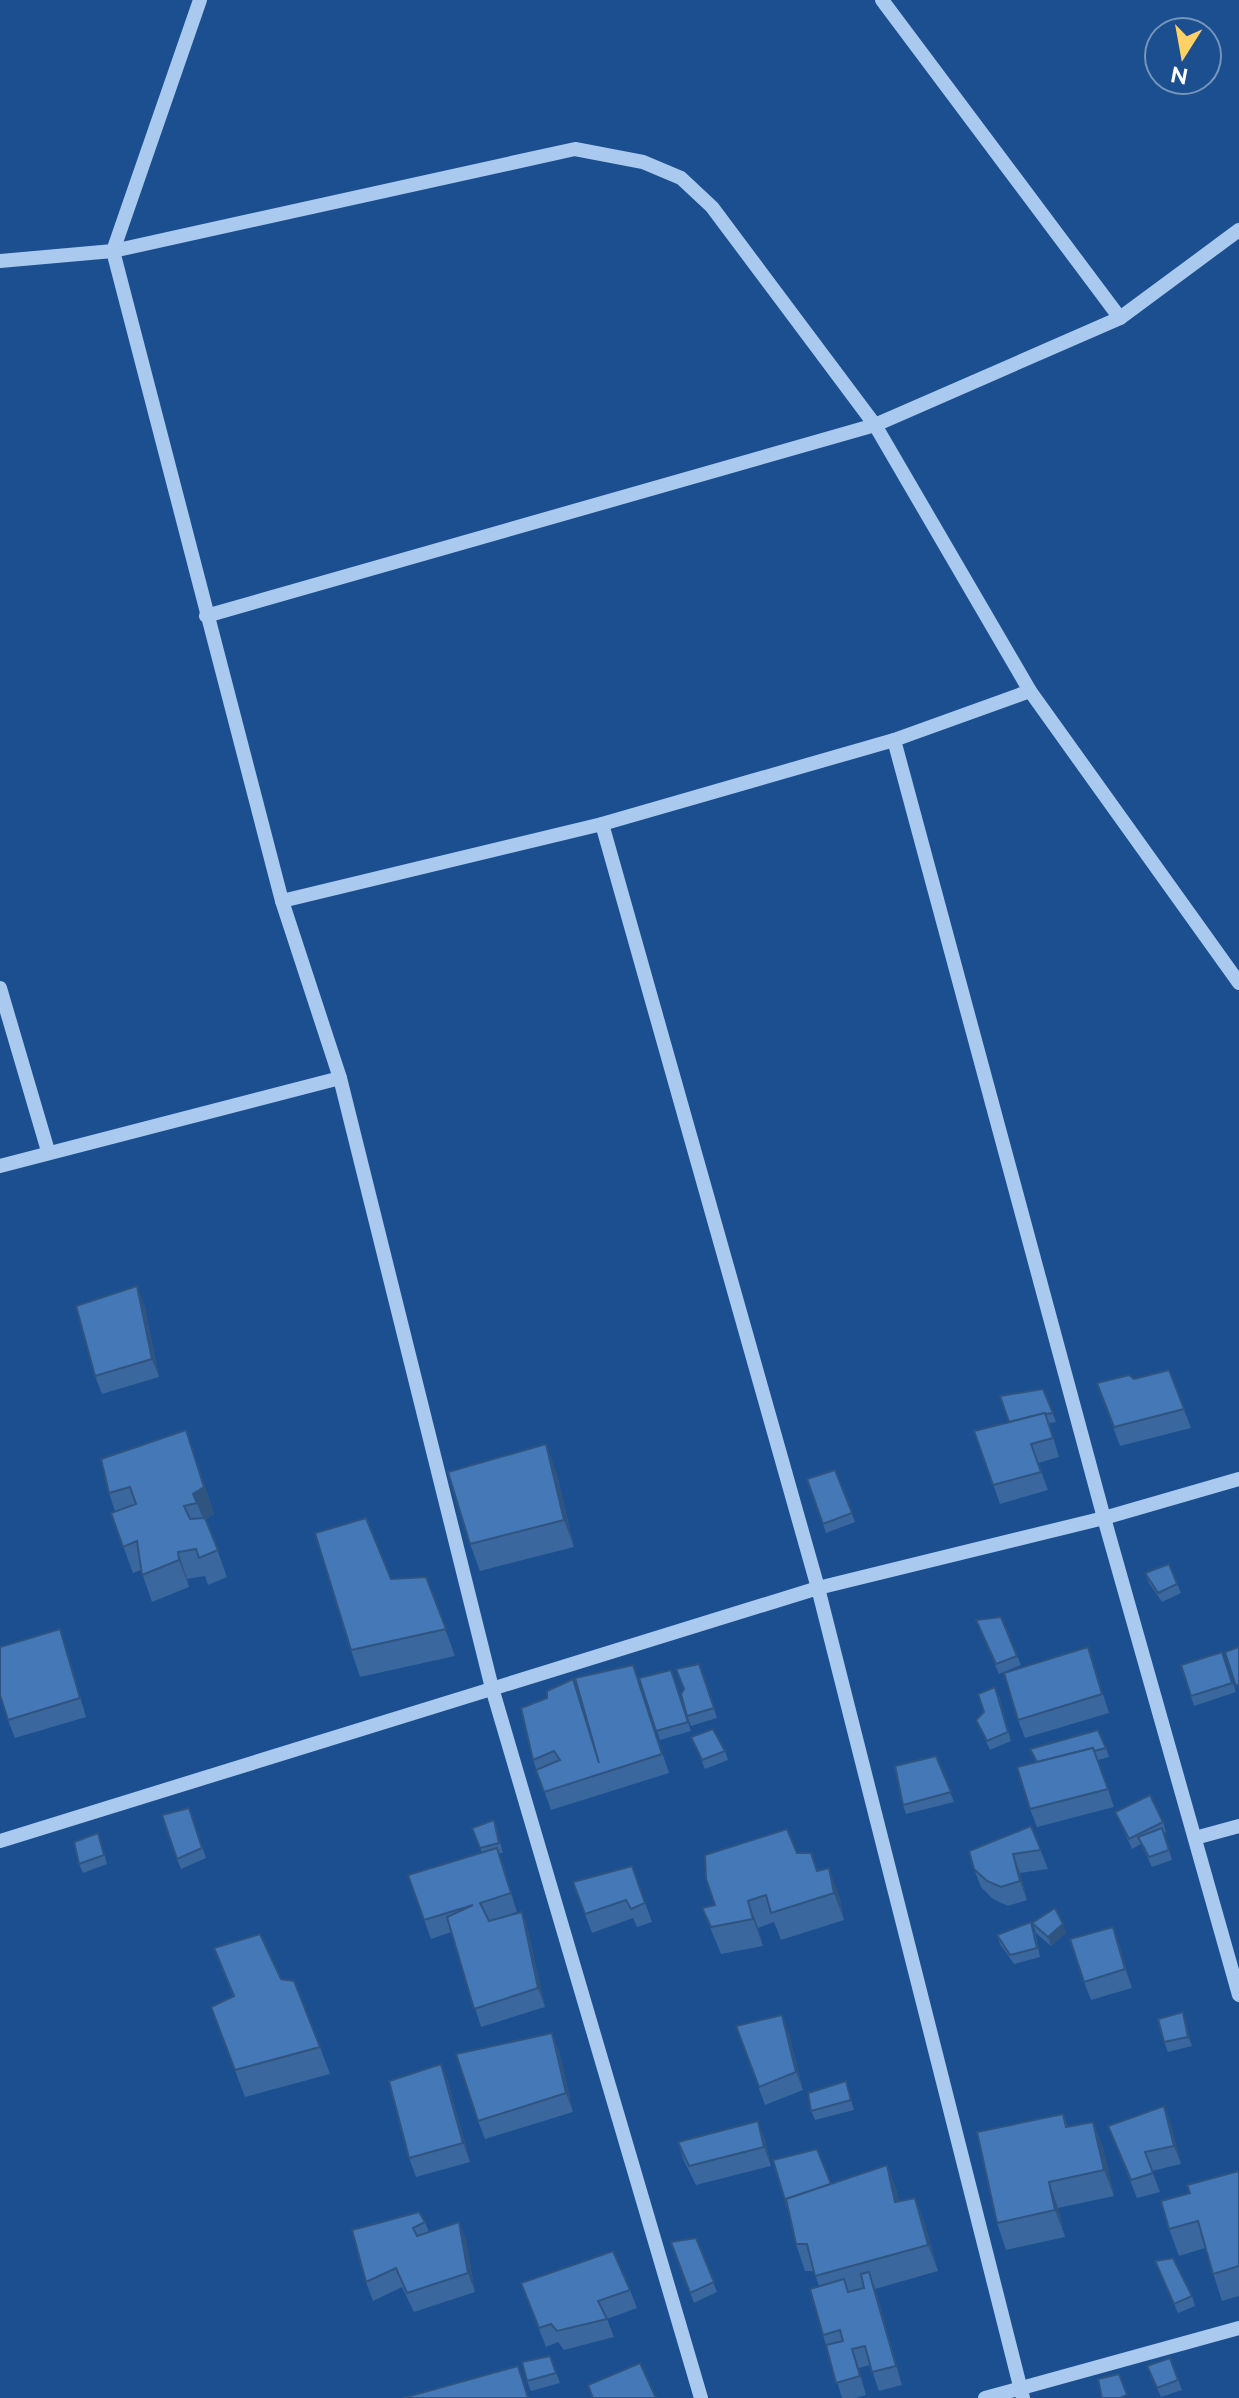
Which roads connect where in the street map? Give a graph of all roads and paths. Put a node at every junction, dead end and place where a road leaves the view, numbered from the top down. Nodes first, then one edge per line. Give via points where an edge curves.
1 (200, 0) edge
2 (882, 0) edge
3 (1239, 230) edge
4 (113, 251) junction
5 (0, 261) edge
6 (1120, 318) junction
7 (875, 425) junction
8 (206, 616) junction
9 (1030, 691) junction
10 (894, 740) junction
11 (602, 824) junction
12 (282, 901) junction
13 (1239, 983) edge
14 (0, 988) edge
15 (340, 1078) junction
16 (48, 1151) junction
17 (0, 1166) edge
18 (1239, 1479) edge
19 (1104, 1518) junction
20 (818, 1588) junction
21 (492, 1688) junction
22 (1239, 1826) edge
23 (1195, 1838) junction
24 (0, 1841) edge
25 (1239, 1995) edge
26 (1239, 2328) edge
27 (1021, 2393) edge
28 (701, 2398) edge
29 (985, 2398) edge

1 - 4 street
2 - 6 street
3 - 6 street
4 - 5 street
4 - 7 street via 575,149 643,162 681,178 712,207
4 - 8 street
6 - 7 street
7 - 8 street
7 - 9 street
8 - 12 street
9 - 10 street
9 - 13 street
10 - 11 street
10 - 19 street
11 - 12 street
11 - 20 street
12 - 15 street
14 - 16 street
15 - 16 street
15 - 21 street
16 - 17 street
18 - 19 street
19 - 20 street
19 - 23 street
20 - 21 street
20 - 27 street
21 - 24 street
21 - 28 street
22 - 23 street
23 - 25 street
26 - 27 street
27 - 29 street

